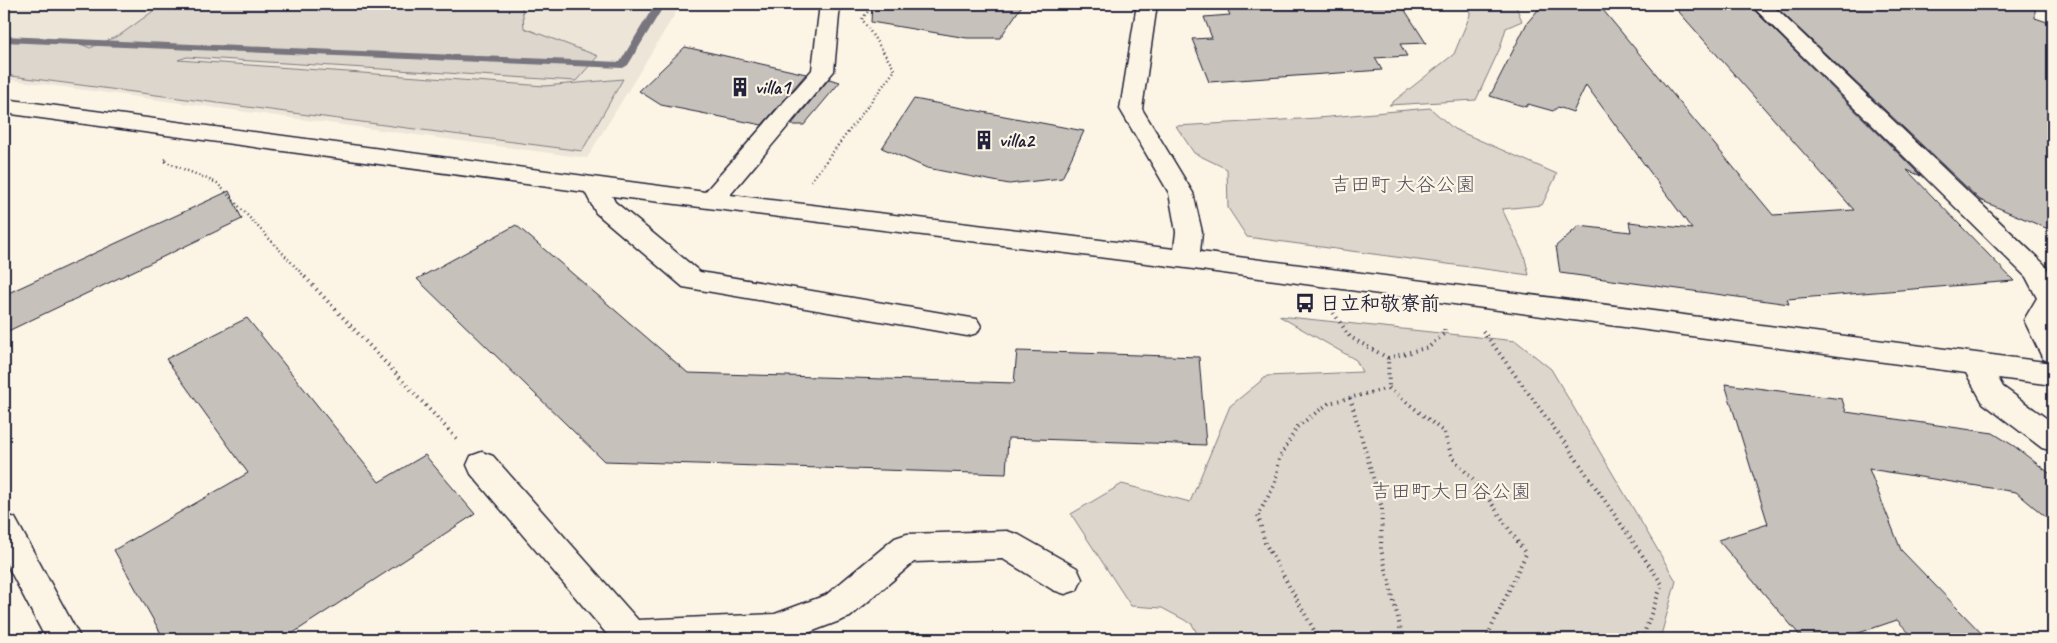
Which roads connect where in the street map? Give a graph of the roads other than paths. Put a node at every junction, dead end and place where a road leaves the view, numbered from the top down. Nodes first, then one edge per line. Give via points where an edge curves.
1 (830, 4) edge
2 (1147, 4) edge
3 (1760, 4) edge
4 (4, 106) edge
5 (594, 185) junction
6 (711, 201) junction
7 (1186, 260) junction
8 (967, 326) dead end
9 (2053, 352) edge
10 (1976, 365) junction
11 (2053, 374) edge
12 (2053, 439) edge
13 (482, 465) road end
14 (4, 528) edge
15 (1065, 580) dead end
16 (631, 638) edge
17 (64, 639) edge

1 - 6 street via 823,71
2 - 7 street via 1131,109 1181,193 1189,232
3 - 9 street via 2035,271 2051,298 2038,320
4 - 5 street
5 - 6 street
5 - 8 street via 605,207 692,280
6 - 7 street
7 - 10 street
10 - 11 street
10 - 12 street via 1993,395
13 - 16 street
14 - 17 street
15 - 16 street via 1007,545 907,548 838,606 775,630

